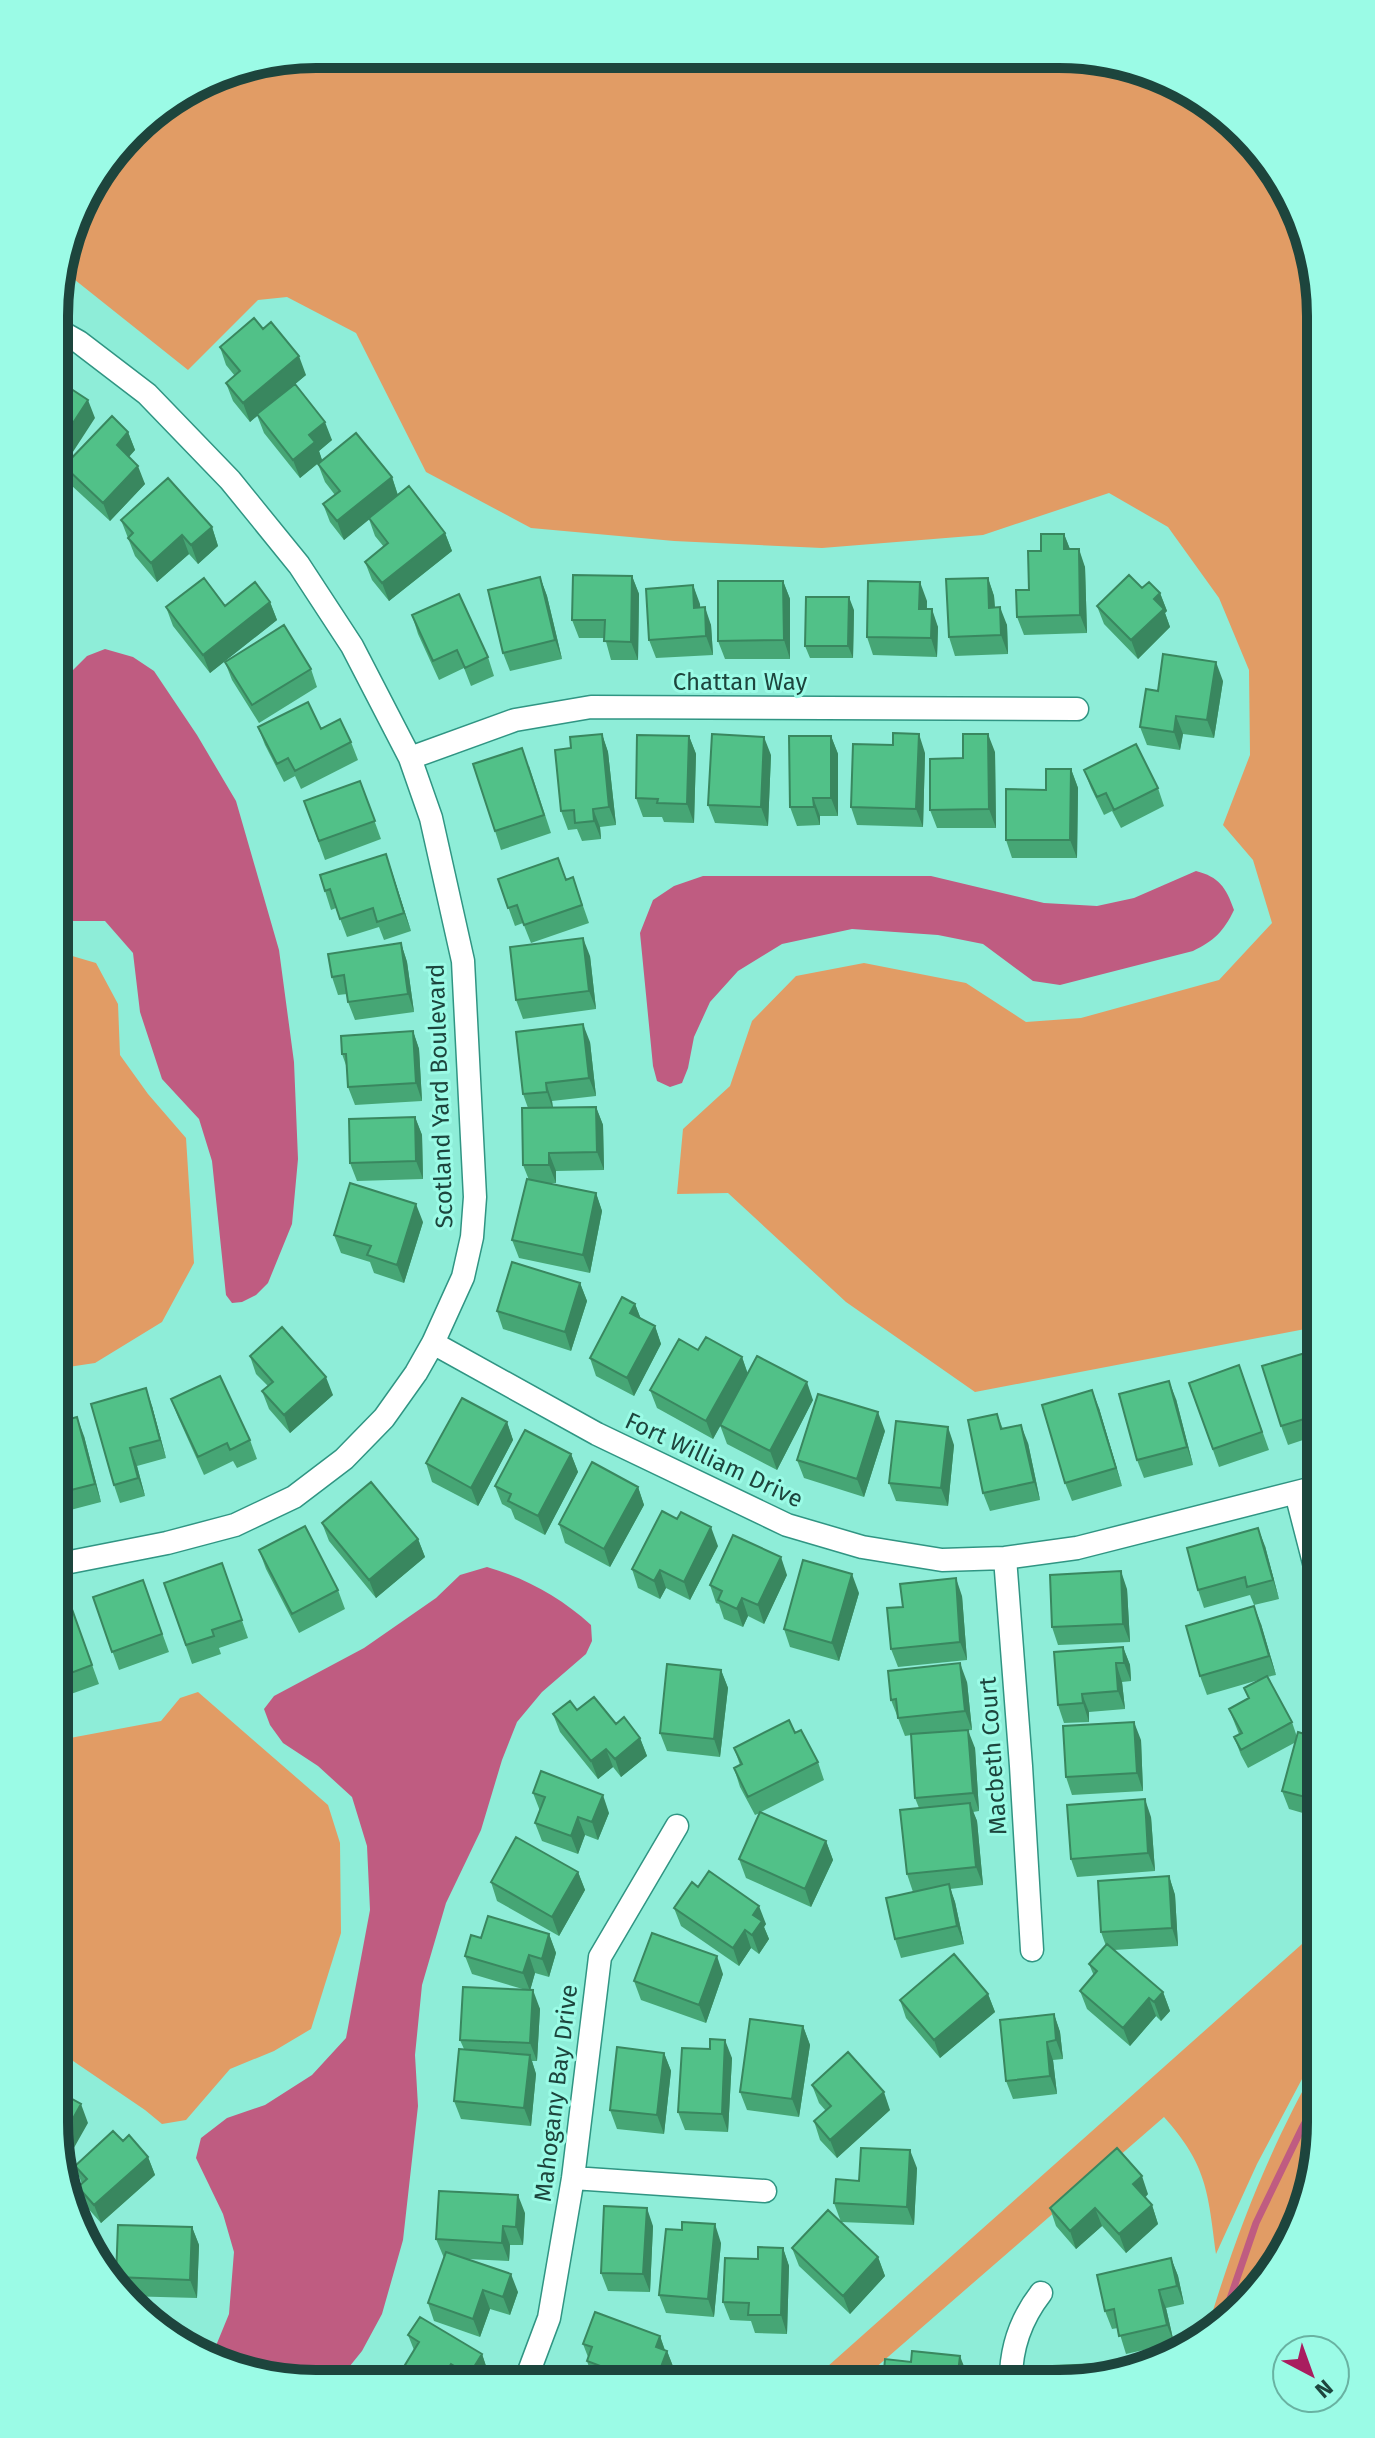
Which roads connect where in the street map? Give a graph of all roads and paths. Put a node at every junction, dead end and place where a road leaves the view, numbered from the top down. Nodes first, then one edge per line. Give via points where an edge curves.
1 (68, 336) edge
2 (1077, 709) dead end
3 (410, 758) junction
4 (433, 1343) junction
5 (1306, 1490) edge
6 (1296, 1493) junction
7 (1306, 1533) edge
8 (1005, 1558) junction
9 (68, 1562) edge
10 (677, 1826) dead end
11 (1032, 1950) dead end
12 (573, 2178) junction
13 (765, 2191) dead end
14 (1041, 2293) dead end
15 (530, 2370) edge
16 (1010, 2370) edge

1 - 3 street, Scotland Yard Boulevard via 147,394 230,480 299,565 352,646
2 - 3 street, Chattan Way via 591,707 515,720
3 - 4 street, Scotland Yard Boulevard via 435,834 463,961 475,1182 463,1277
4 - 8 street, Fort William Drive via 597,1434 787,1525 862,1547 942,1560
4 - 9 street, Scotland Yard Boulevard via 384,1418 344,1459 294,1497 235,1525
5 - 6 street, Fort William Drive
6 - 7 street
6 - 8 street, Fort William Drive via 1077,1548
8 - 11 street, Macbeth Court
10 - 12 street, Mahogany Bay Drive via 600,1957
12 - 13 street
12 - 15 street, Mahogany Bay Drive via 549,2318
14 - 16 street via 1019,2328

